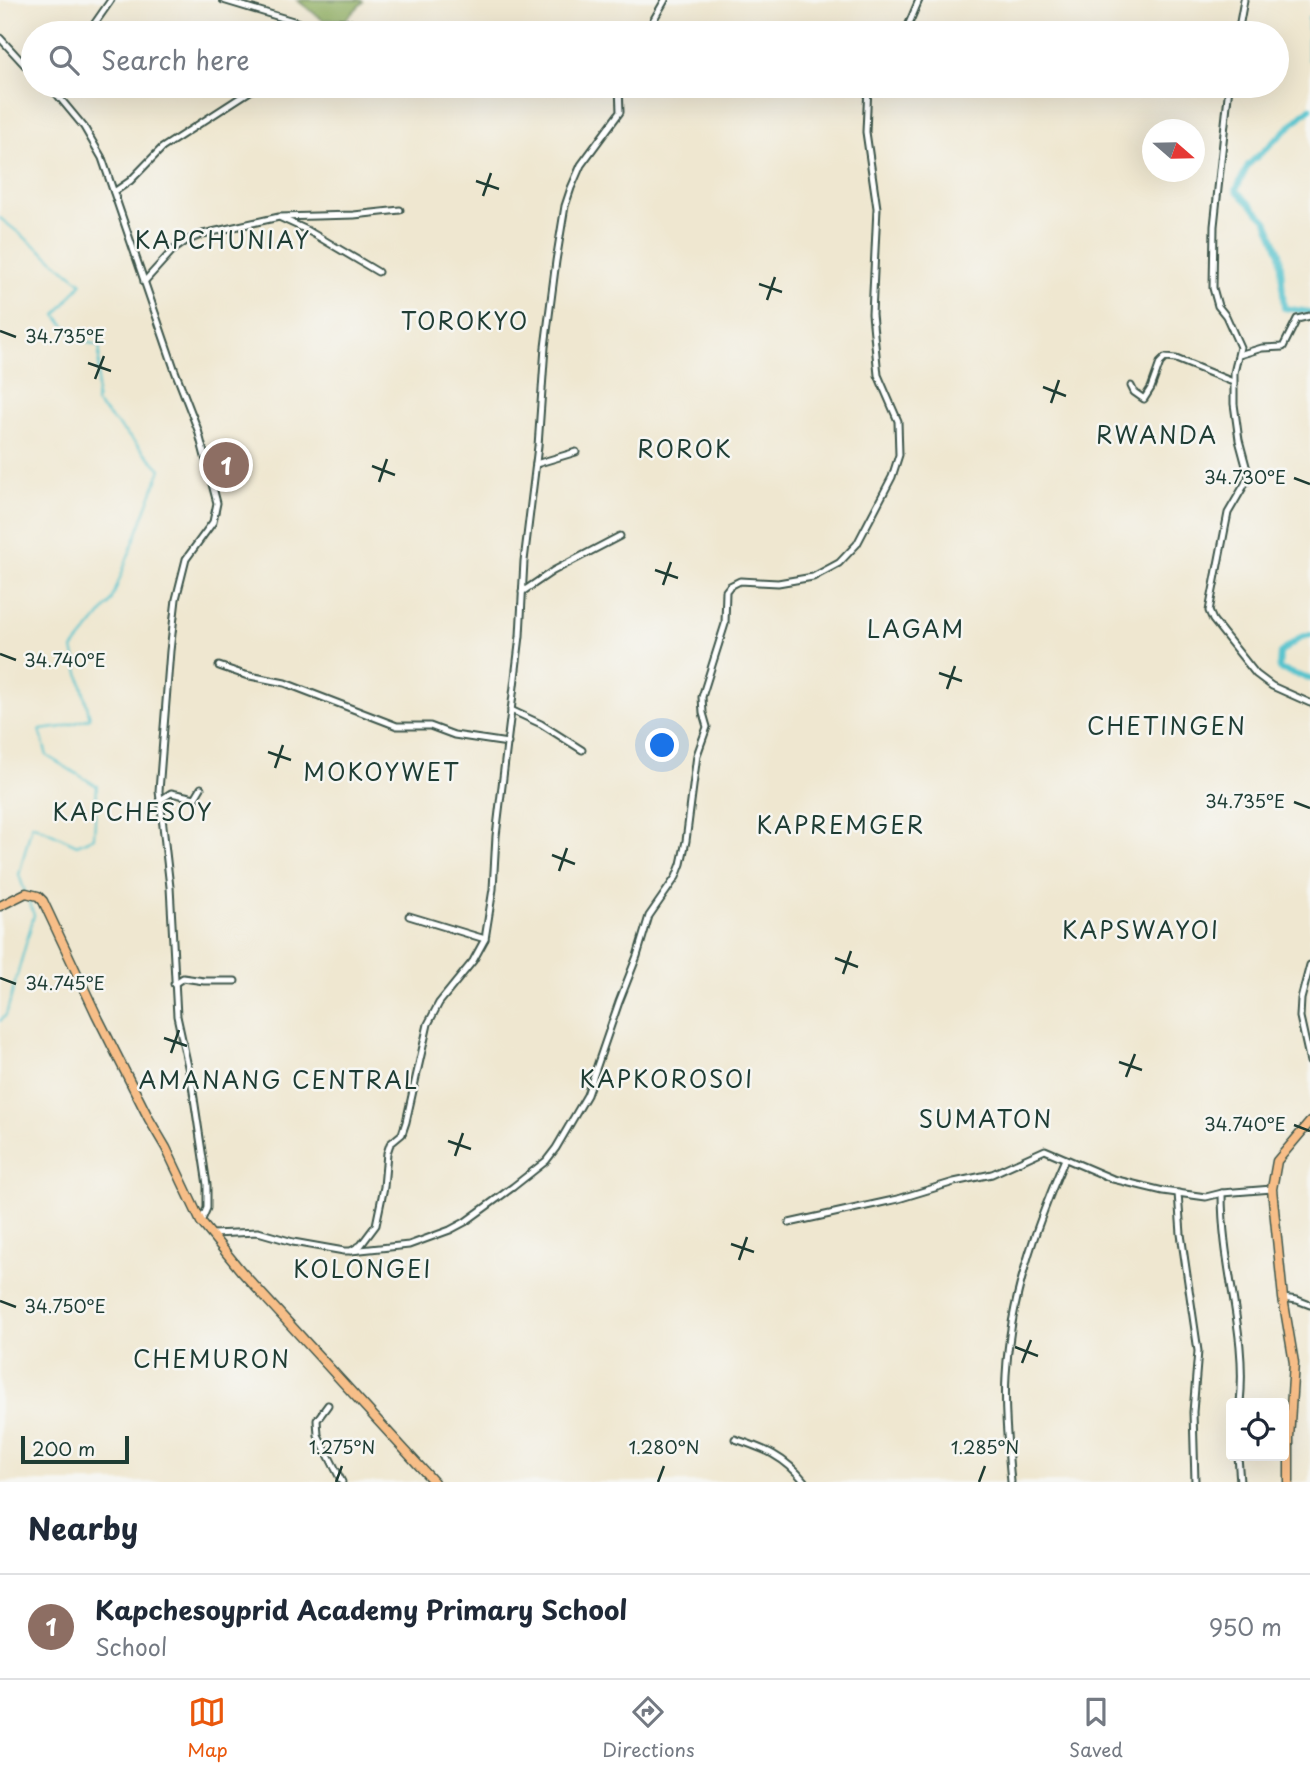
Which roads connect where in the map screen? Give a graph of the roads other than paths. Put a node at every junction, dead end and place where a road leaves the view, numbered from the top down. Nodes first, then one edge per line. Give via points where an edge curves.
1 (111, 0) edge
2 (223, 0) edge
3 (665, 0) edge
4 (919, 0) edge
5 (1244, 0) edge
6 (96, 21) edge
7 (293, 21) edge
8 (653, 21) edge
9 (910, 21) edge
10 (1240, 21) edge
11 (0, 38) edge
12 (21, 61) edge
13 (59, 98) edge
14 (239, 98) edge
15 (620, 98) edge
16 (867, 98) edge
17 (1228, 98) edge
18 (114, 192) junction
19 (400, 210) dead end
20 (279, 217) junction
21 (378, 272) dead end
22 (144, 282) junction
23 (1310, 316) edge
24 (1239, 355) junction
25 (1233, 382) junction
26 (1130, 386) dead end
27 (576, 452) dead end
28 (536, 464) junction
29 (620, 536) dead end
30 (523, 592) junction
31 (219, 666) dead end
32 (1310, 703) edge
33 (511, 710) junction
34 (508, 743) junction
35 (582, 750) dead end
36 (201, 788) dead end
37 (159, 801) junction
38 (0, 906) edge
39 (409, 916) dead end
40 (485, 939) junction
41 (1310, 965) edge
42 (235, 981) dead end
43 (174, 984) junction
44 (1310, 1062) edge
45 (1310, 1122) edge
46 (1065, 1159) junction
47 (1272, 1189) junction
48 (1178, 1193) junction
49 (1222, 1193) junction
50 (201, 1222) junction
51 (789, 1223) dead end
52 (212, 1234) junction
53 (351, 1251) junction
54 (1283, 1298) junction
55 (1310, 1305) edge
56 (1240, 1398) edge
57 (328, 1405) dead end
58 (735, 1438) dead end
59 (1238, 1461) edge
60 (342, 1482) edge
61 (434, 1482) edge
62 (805, 1482) edge
63 (1011, 1482) edge
64 (1195, 1482) edge
65 (1240, 1482) edge
66 (1289, 1482) edge

1 - 6 street
2 - 7 street
3 - 8 street
4 - 9 street
5 - 10 street
11 - 12 street
13 - 18 street via 95,144
14 - 18 street via 162,148
15 - 28 street via 620,112 581,165 565,206 545,347
16 - 53 street via 866,132 877,208 872,314 876,367 895,412 900,445 889,483 857,544 839,563 813,577 778,583 740,581 726,592 725,624 702,697 707,727 697,755 681,864 649,916 587,1095 556,1148 522,1180 457,1226 409,1245
17 - 24 street via 1214,226 1213,288 1237,340
18 - 22 street
19 - 20 street
20 - 21 street
20 - 22 street via 186,241
22 - 37 street via 198,430 217,503 214,522 186,559 176,599
23 - 24 street via 1297,319 1283,347
24 - 25 street
25 - 26 street via 1165,358 1144,399
25 - 32 street via 1239,440 1249,477 1228,513 1209,611 1256,674
27 - 28 street
28 - 30 street
29 - 30 street
30 - 33 street
31 - 34 street via 285,683 397,726 436,727 454,735
33 - 34 street
33 - 35 street
34 - 40 street
36 - 37 street via 195,798 171,793
37 - 43 street via 170,887
38 - 50 main road via 26,893 43,901
39 - 40 street
40 - 53 street via 432,1013 407,1122 387,1153 380,1214 369,1236
41 - 44 street via 1300,1017
42 - 43 street via 183,978
43 - 50 street via 203,1150 207,1208
45 - 47 main road via 1277,1161
46 - 48 street via 1124,1183
46 - 51 street via 1040,1151 992,1174
46 - 63 street via 1023,1269 1013,1317 1006,1373
47 - 49 street
47 - 54 main road
48 - 49 street via 1206,1197
48 - 64 street via 1198,1352 1193,1412
49 - 56 street via 1240,1336
50 - 52 main road
52 - 53 street via 258,1231 315,1247
52 - 61 main road
54 - 55 street
54 - 66 main road via 1294,1363
57 - 60 street via 317,1420 318,1435
58 - 62 street via 780,1457
59 - 65 street

